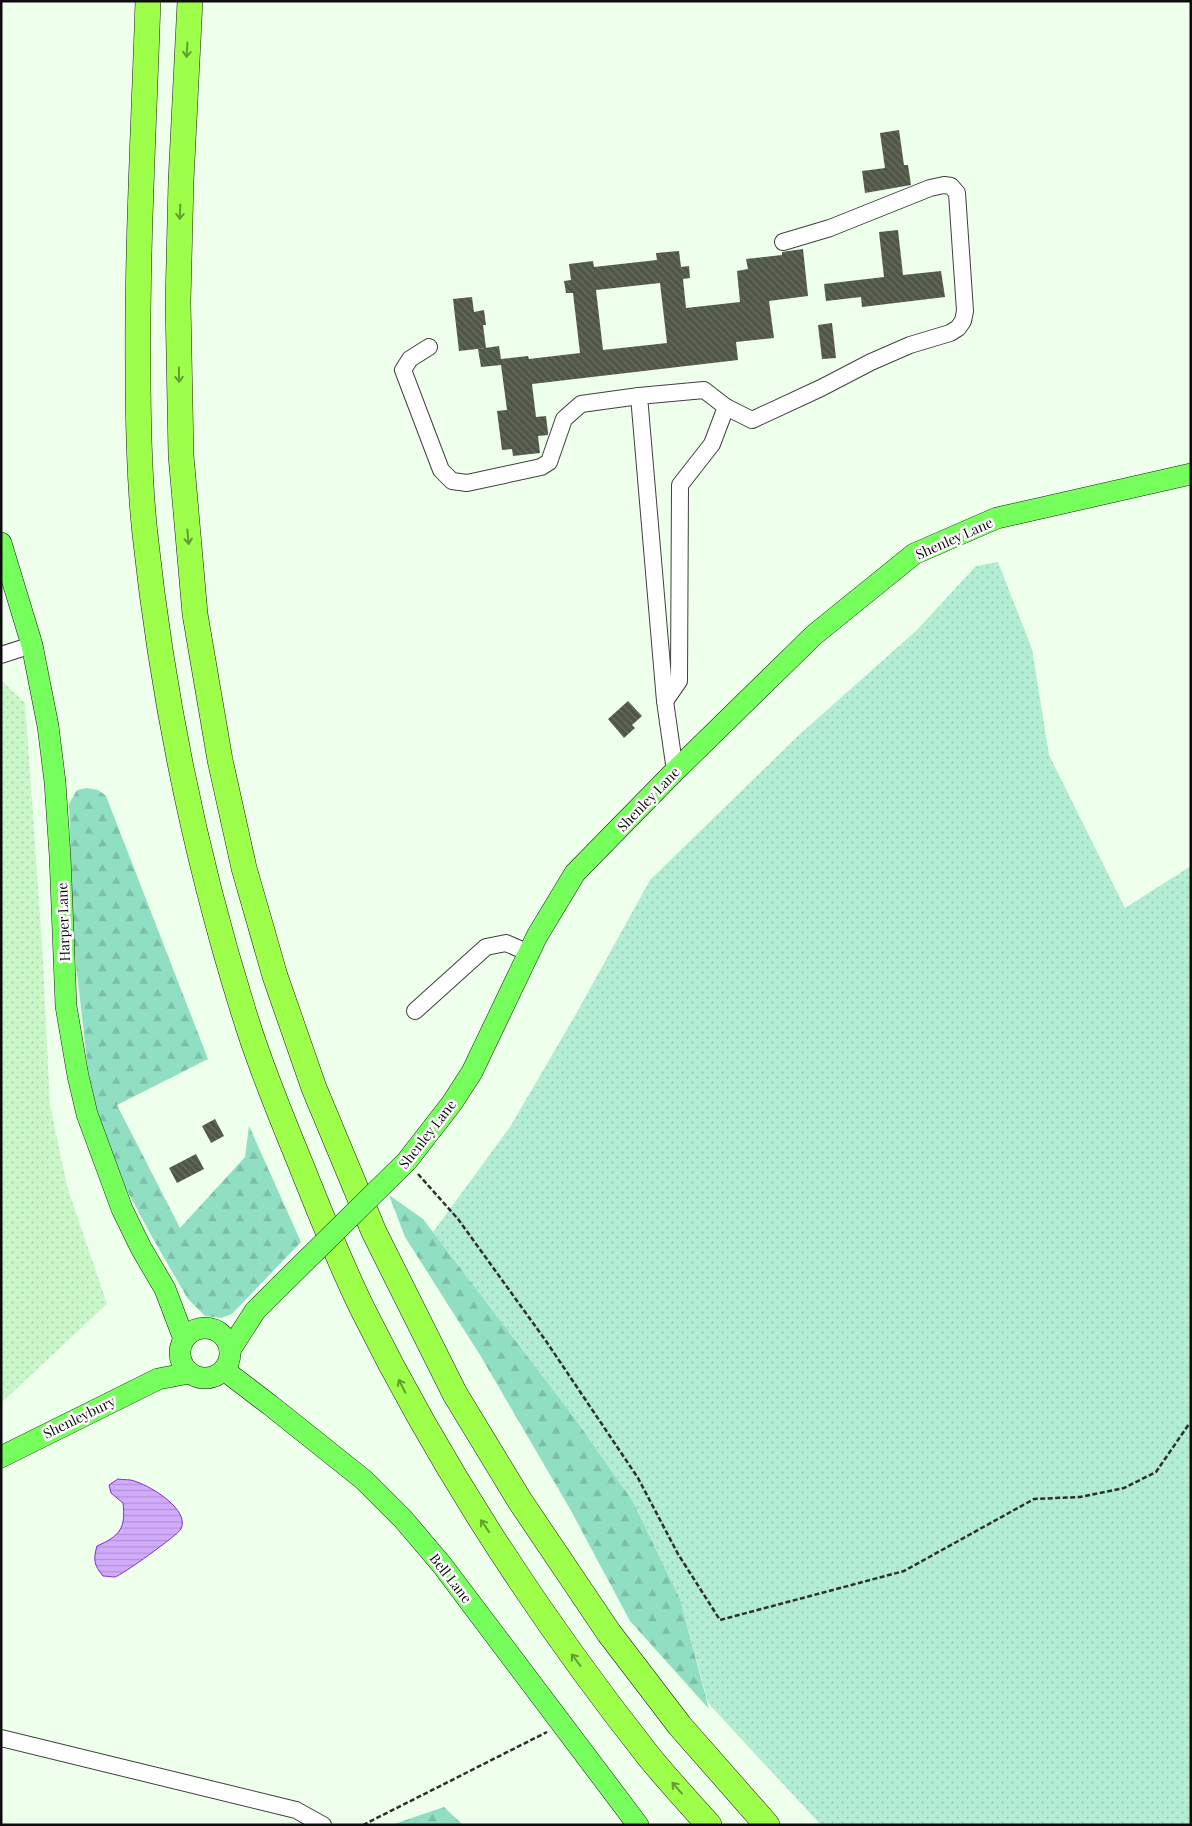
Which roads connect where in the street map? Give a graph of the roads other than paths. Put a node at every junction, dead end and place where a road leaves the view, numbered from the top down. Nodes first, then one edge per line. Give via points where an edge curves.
1 (148, 1) edge
2 (190, 1) edge
3 (783, 242) dead end
4 (429, 347) dead end
5 (639, 396) junction
6 (726, 407) junction
7 (1191, 474) edge
8 (1, 543) edge
9 (32, 645) junction
10 (1, 655) edge
11 (664, 701) junction
12 (675, 771) junction
13 (529, 952) junction
14 (415, 1011) dead end
15 (165, 1289) junction
16 (255, 1311) junction
17 (209, 1328) junction
18 (182, 1346) junction
19 (230, 1350) junction
20 (224, 1370) junction
21 (189, 1373) junction
22 (158, 1379) junction
23 (1, 1457) edge
24 (1, 1738) edge
25 (323, 1825) edge
26 (638, 1825) edge
27 (709, 1825) edge
28 (767, 1825) edge

27 -> 1 highway via 652,1760 560,1638 471,1506 408,1397 361,1306 319,1210 249,1028 190,812 173,730 144,532 138,431 138,292
2 -> 28 highway via 178,302 181,455 194,614 244,868 275,976 314,1088 374,1232 455,1394 520,1501 609,1633 680,1726
3 - 6 street via 830,228 930,188 951,186 957,193 966,311 963,321 950,333 910,345 752,420
4 - 5 street via 410,359 404,370 441,470 452,481 467,483 541,467 550,462 564,419 581,404
5 - 6 street via 704,390
5 - 11 street
6 - 11 street via 712,444 680,485 679,681
7 - 12 main road, Shenley Lane via 998,518 914,554 814,635
8 - 9 main road, Harper Lane
9 - 10 street
9 - 15 main road, Harper Lane via 56,782 66,1006 78,1076 87,1114 122,1209
11 - 12 street
12 - 13 main road, Shenley Lane via 575,874
13 - 14 street via 506,943 486,947
13 - 16 main road, Shenley Lane, bridge via 472,1072 407,1162
15 - 17 main road, Harper Lane
15 - 18 main road, Harper Lane
16 - 17 main road, Shenley Lane
16 - 19 main road, Shenley Lane
17 - 18 main road via 190,1333
17 - 19 main road via 225,1337
18 - 21 main road via 184,1368
18 - 22 main road, Shenleybury
19 - 20 main road
20 - 21 main road via 211,1378
20 - 26 main road, Bell Lane via 364,1480 403,1519 442,1565
21 - 22 main road, Shenleybury
22 - 23 main road, Shenleybury
24 - 25 street via 296,1810

